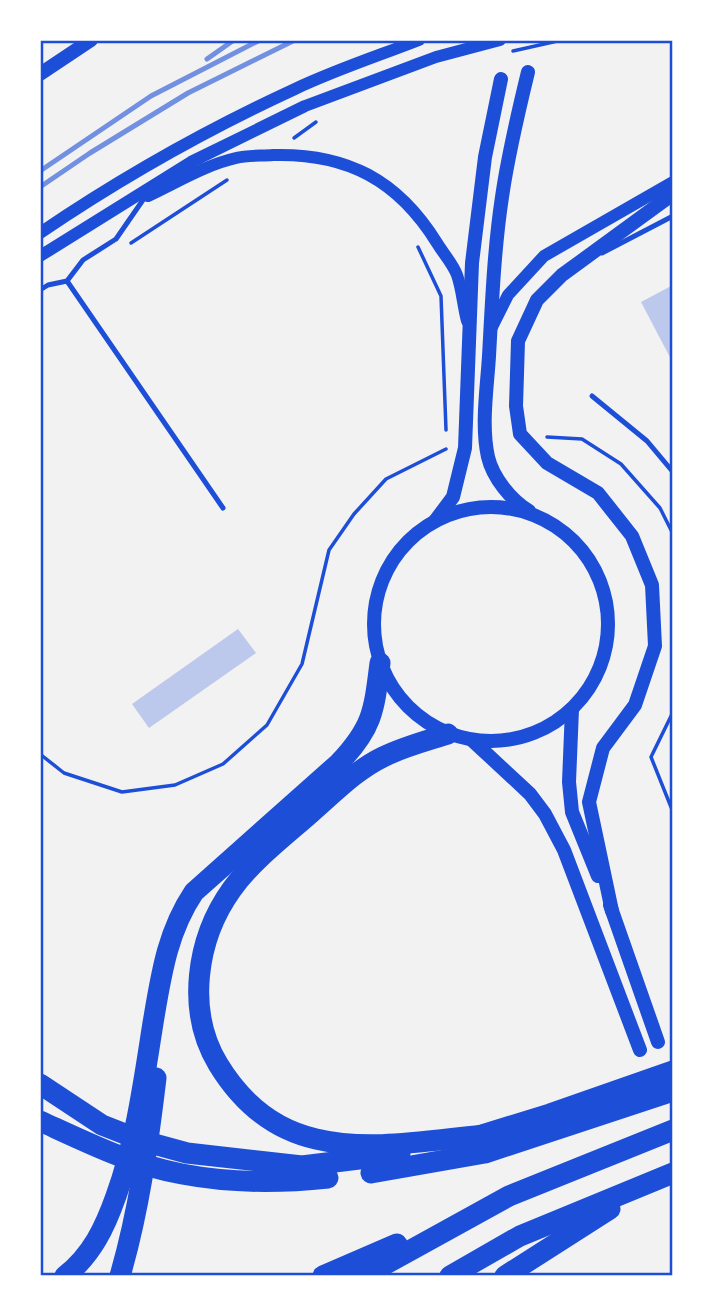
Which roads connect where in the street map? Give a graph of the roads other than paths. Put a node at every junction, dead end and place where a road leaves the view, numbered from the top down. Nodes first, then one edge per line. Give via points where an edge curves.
1 (91, 40) edge
2 (419, 40) edge
3 (501, 47) edge
4 (528, 72) dead end
5 (40, 74) edge
6 (501, 79) dead end
7 (673, 182) edge
8 (673, 194) edge
9 (145, 197) junction
10 (673, 216) edge
11 (93, 221) junction
12 (40, 233) edge
13 (40, 256) edge
14 (562, 275) junction
15 (67, 281) junction
16 (40, 289) edge
17 (491, 330) junction
18 (469, 335) junction
19 (592, 396) dead end
20 (673, 472) edge
21 (222, 508) dead end
22 (542, 519) junction
23 (434, 522) junction
24 (380, 663) junction
25 (572, 709) junction
26 (448, 734) junction
27 (473, 741) junction
28 (226, 862) junction
29 (612, 911) junction
30 (658, 1042) dead end
31 (640, 1050) dead end
32 (673, 1071) edge
33 (40, 1084) edge
34 (673, 1091) edge
35 (40, 1121) edge
36 (673, 1130) edge
37 (485, 1135) junction
38 (184, 1164) junction
39 (664, 1176) edge
40 (509, 1196) junction
41 (65, 1276) edge
42 (120, 1276) edge
43 (323, 1276) edge
44 (364, 1276) edge
45 (450, 1276) edge
46 (505, 1276) edge

1 - 5 main road
2 - 12 street via 297,88 181,146
3 - 11 street via 436,57 305,106 191,162
4 - 17 main road via 501,198
6 - 18 main road via 483,170
7 - 17 street via 544,257 508,295
8 - 14 main road
9 - 11 street
9 - 15 lane via 116,239 83,260
9 - 18 street via 237,158 300,155 359,169 405,200 424,222 456,274
10 - 14 lane
11 - 13 street
14 - 29 main road via 537,300 518,341 520,434 547,463 598,493 632,536 652,585 655,646 635,705 603,748 589,802
15 - 16 lane
15 - 21 lane
17 - 22 main road via 486,418 489,460 500,484 519,505
18 - 23 main road via 465,448 453,497
19 - 20 lane via 647,441
22 - 23 main road via 507,508 469,509
22 - 25 main road via 573,540 596,570 607,606 607,643 595,679
23 - 24 main road via 408,541 388,568 376,598 374,631
24 - 26 main road via 395,693 419,717
24 - 28 highway via 374,707 360,741
25 - 27 main road via 543,729 509,740
25 - 29 main road via 572,812
26 - 27 main road
26 - 37 highway via 382,757 353,776 253,865 232,889 211,926 199,978 201,1010 206,1044 225,1076 251,1107 284,1128 351,1145
27 - 31 main road via 545,814 564,850
28 - 41 highway via 194,892 180,913 165,954 126,1170 106,1224
28 - 42 highway via 204,896 179,954 161,1041 134,1229
29 - 30 main road
32 - 37 highway
33 - 38 highway via 102,1125
34 - 38 highway via 485,1153 401,1169 302,1181 239,1180
35 - 38 highway via 97,1148
36 - 40 highway
37 - 38 highway via 389,1157 302,1166
39 - 45 highway via 520,1236
39 - 46 highway
40 - 43 highway
40 - 44 highway

